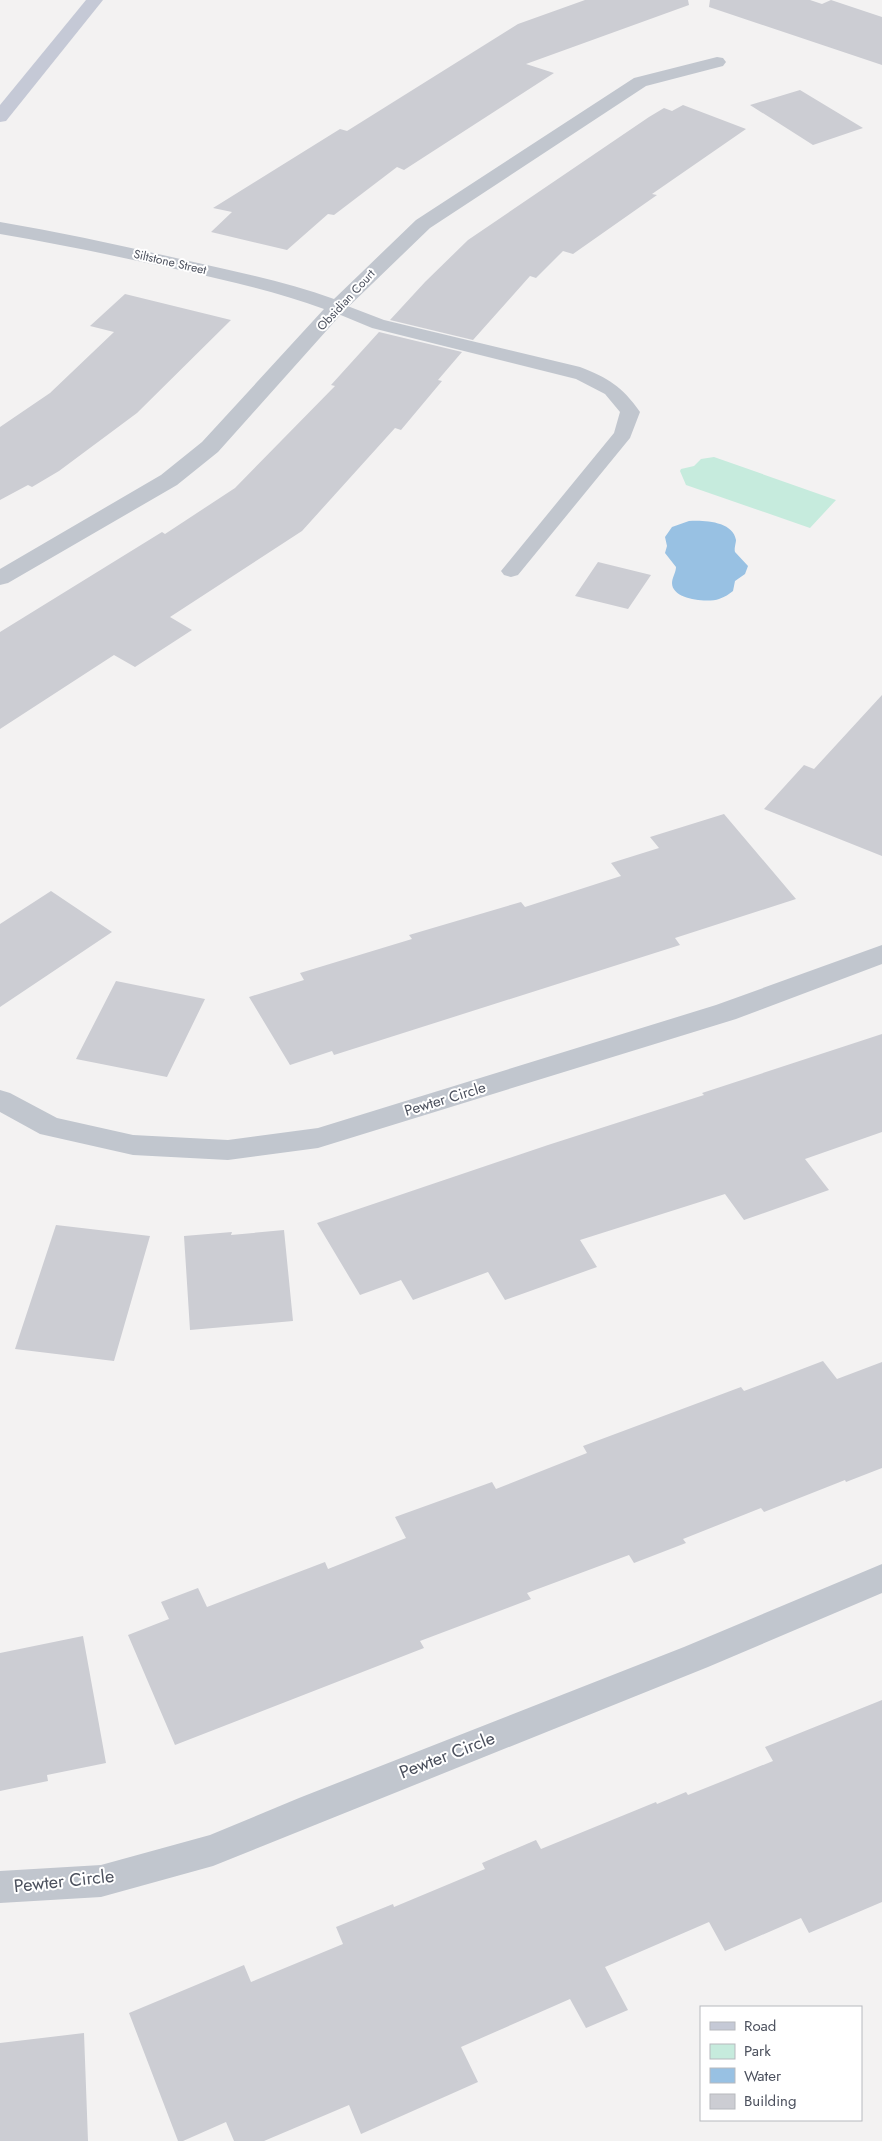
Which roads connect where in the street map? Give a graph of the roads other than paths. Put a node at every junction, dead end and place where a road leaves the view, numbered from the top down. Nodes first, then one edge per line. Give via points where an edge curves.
1 (95, 0) edge
2 (718, 62) dead end
3 (0, 118) edge
4 (0, 228) edge
5 (338, 307) junction
6 (511, 571) dead end
7 (0, 578) edge
8 (882, 954) edge
9 (0, 1100) edge
10 (882, 1578) edge
11 (0, 1887) edge

1 - 3 street
2 - 5 street, Obsidian Court via 636,84 423,224
4 - 5 street, Siltstone Street via 61,238 301,293
5 - 6 lane via 378,324 573,372 600,381 619,395 630,412 623,434
5 - 7 street, Obsidian Court via 210,447 169,480
8 - 9 street, Pewter Circle via 726,1012 318,1138 228,1150 133,1145 50,1127
10 - 11 street, Pewter Circle via 696,1657 311,1808 213,1850 101,1881

